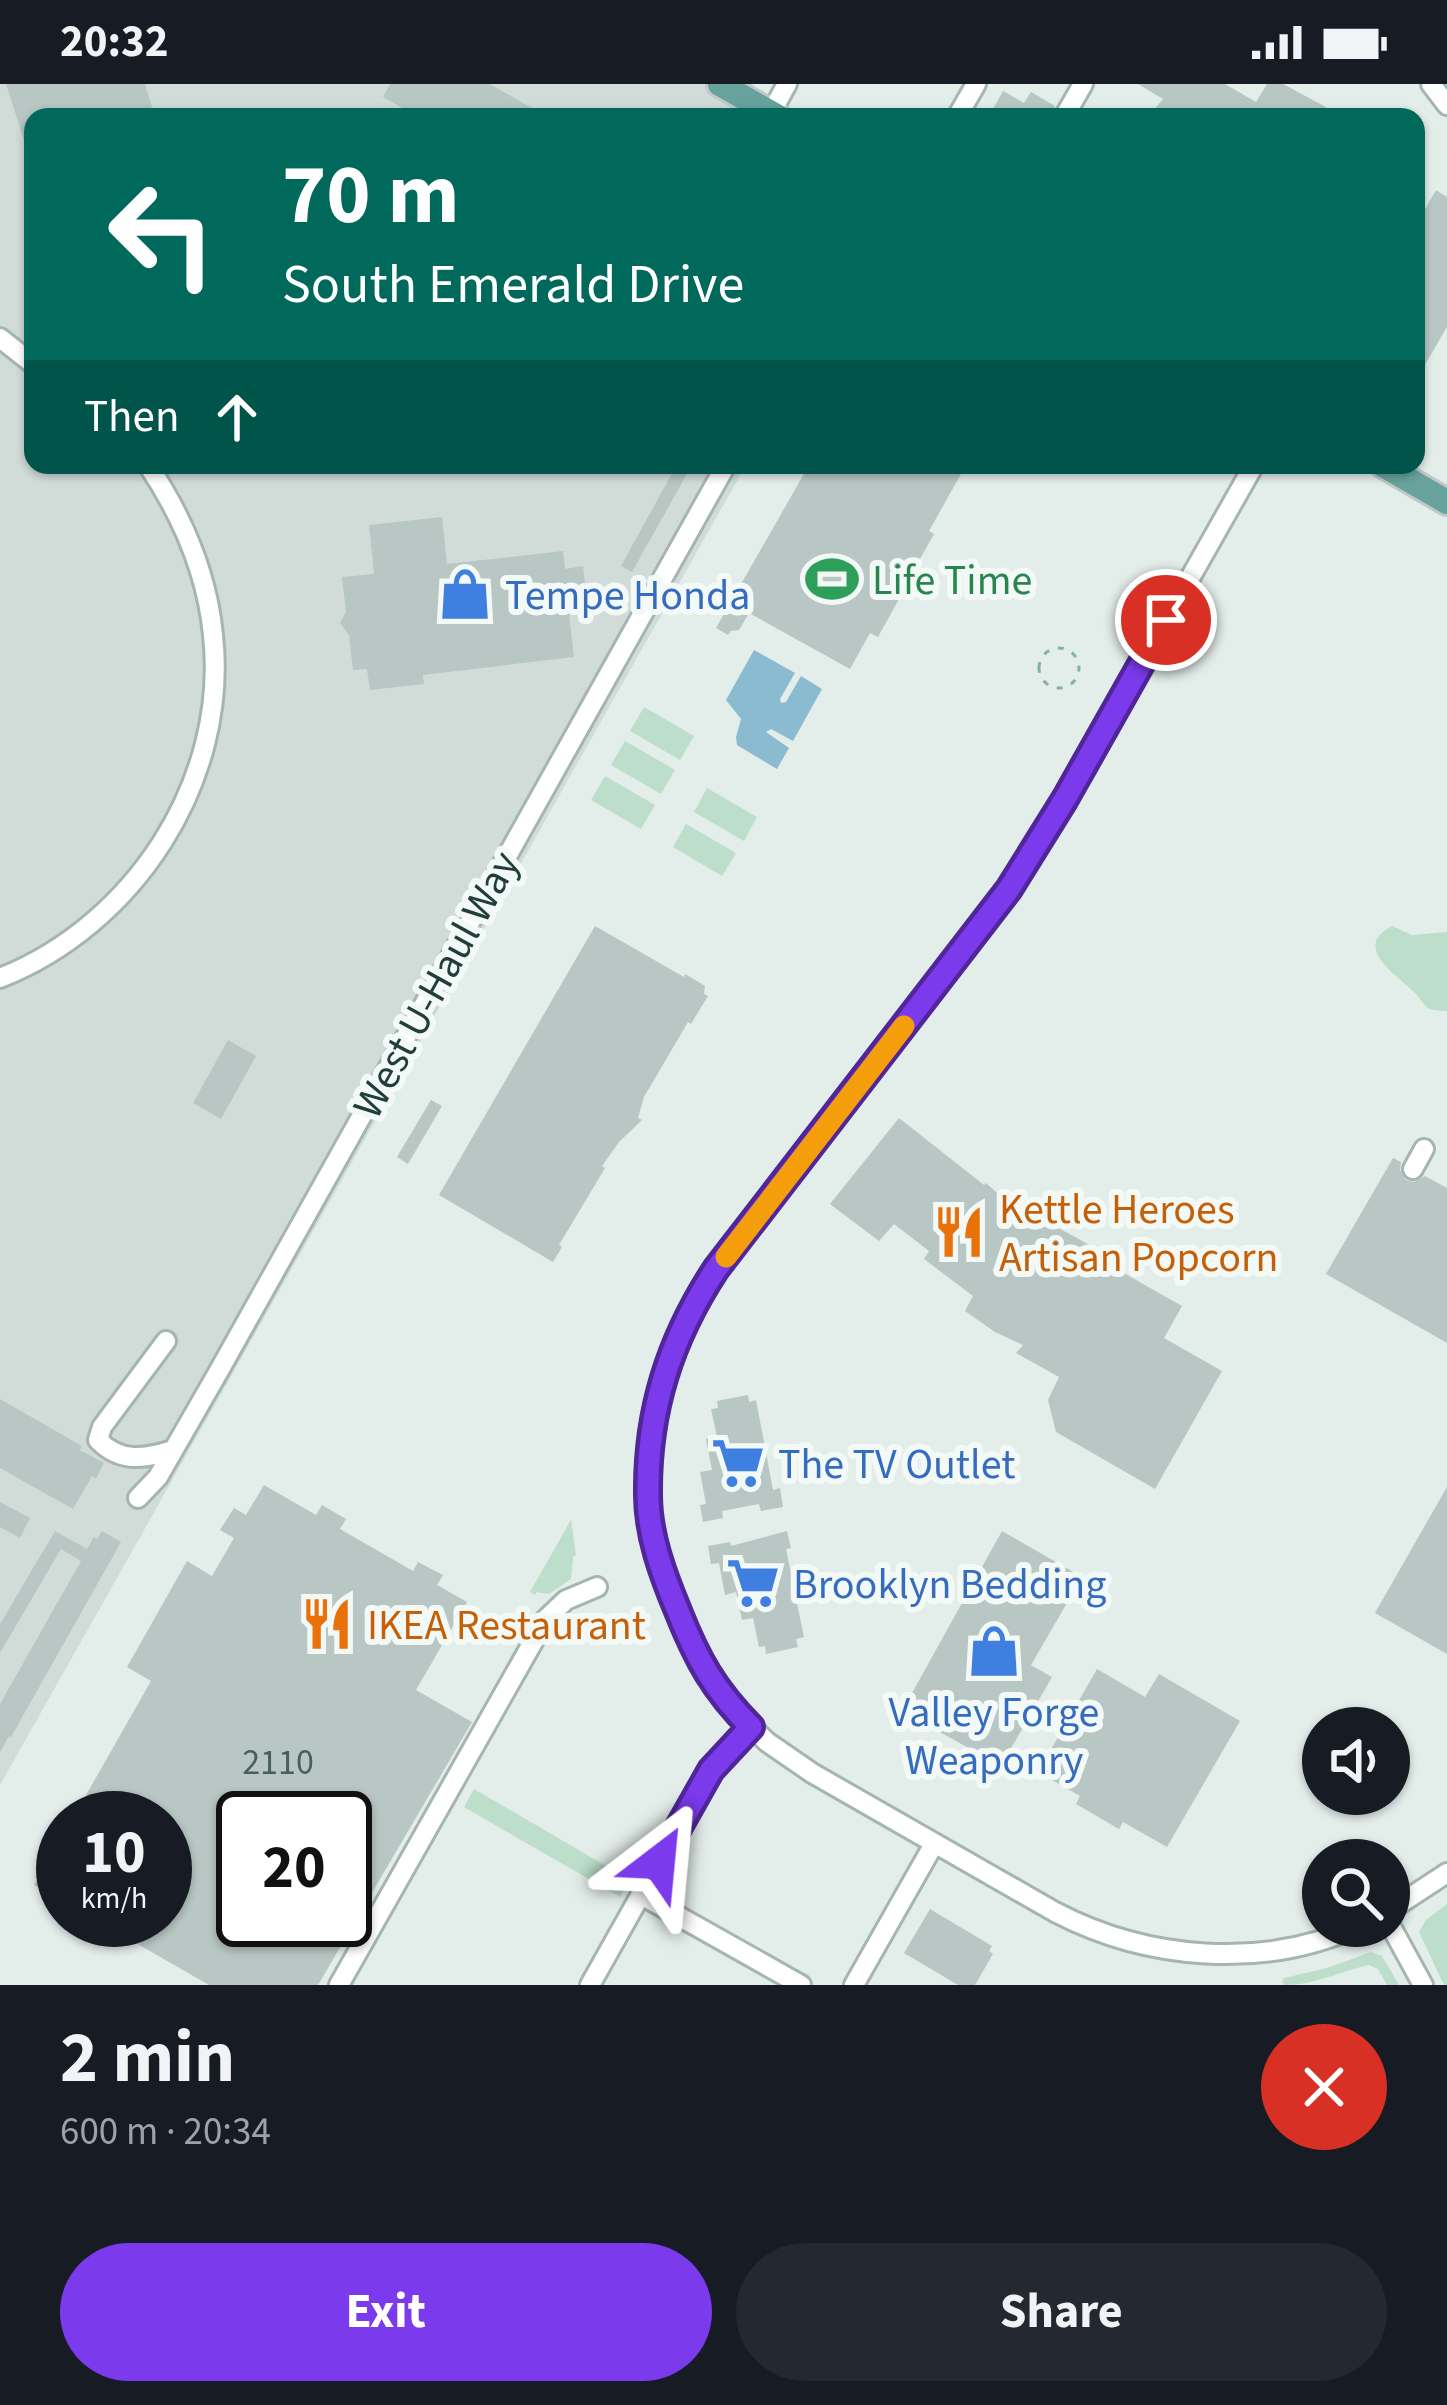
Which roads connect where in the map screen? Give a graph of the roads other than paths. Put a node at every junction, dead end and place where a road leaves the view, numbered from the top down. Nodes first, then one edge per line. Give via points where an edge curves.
1 (720, 84) edge
2 (1431, 84) edge
3 (1447, 105) edge
4 (763, 108) edge
5 (0, 338) edge
6 (24, 357) edge
7 (154, 474) edge
8 (721, 474) edge
9 (1250, 474) edge
10 (1399, 474) edge
11 (1447, 502) edge
12 (0, 978) edge
13 (1424, 1149) dead end
14 (1413, 1168) dead end
15 (166, 1341) dead end
16 (173, 1450) junction
17 (138, 1498) dead end
18 (597, 1587) dead end
19 (751, 1727) junction
20 (934, 1844) junction
21 (1447, 1873) edge
22 (641, 1895) junction
23 (1410, 1897) edge
24 (1302, 1944) edge
25 (1402, 1947) edge
26 (339, 1985) edge
27 (590, 1985) edge
28 (801, 1985) edge
29 (854, 1985) edge
30 (1423, 1985) edge

1 - 4 main road
2 - 3 street
5 - 6 street
7 - 12 street via 192,548 210,613 213,695 196,775 165,838 124,894 50,953
8 - 16 street, West U-Haul Way
9 - 19 street via 1028,862 716,1269 670,1354 653,1423 648,1497 662,1571 694,1652
10 - 11 main road
13 - 14 street
15 - 16 street via 98,1440 130,1458
16 - 17 street, West U-Haul Way
18 - 26 street via 546,1619
19 - 20 street
19 - 22 street via 711,1770
20 - 24 street via 1124,1940 1214,1954
20 - 29 street
21 - 23 street
22 - 27 street
22 - 28 street
25 - 30 street

